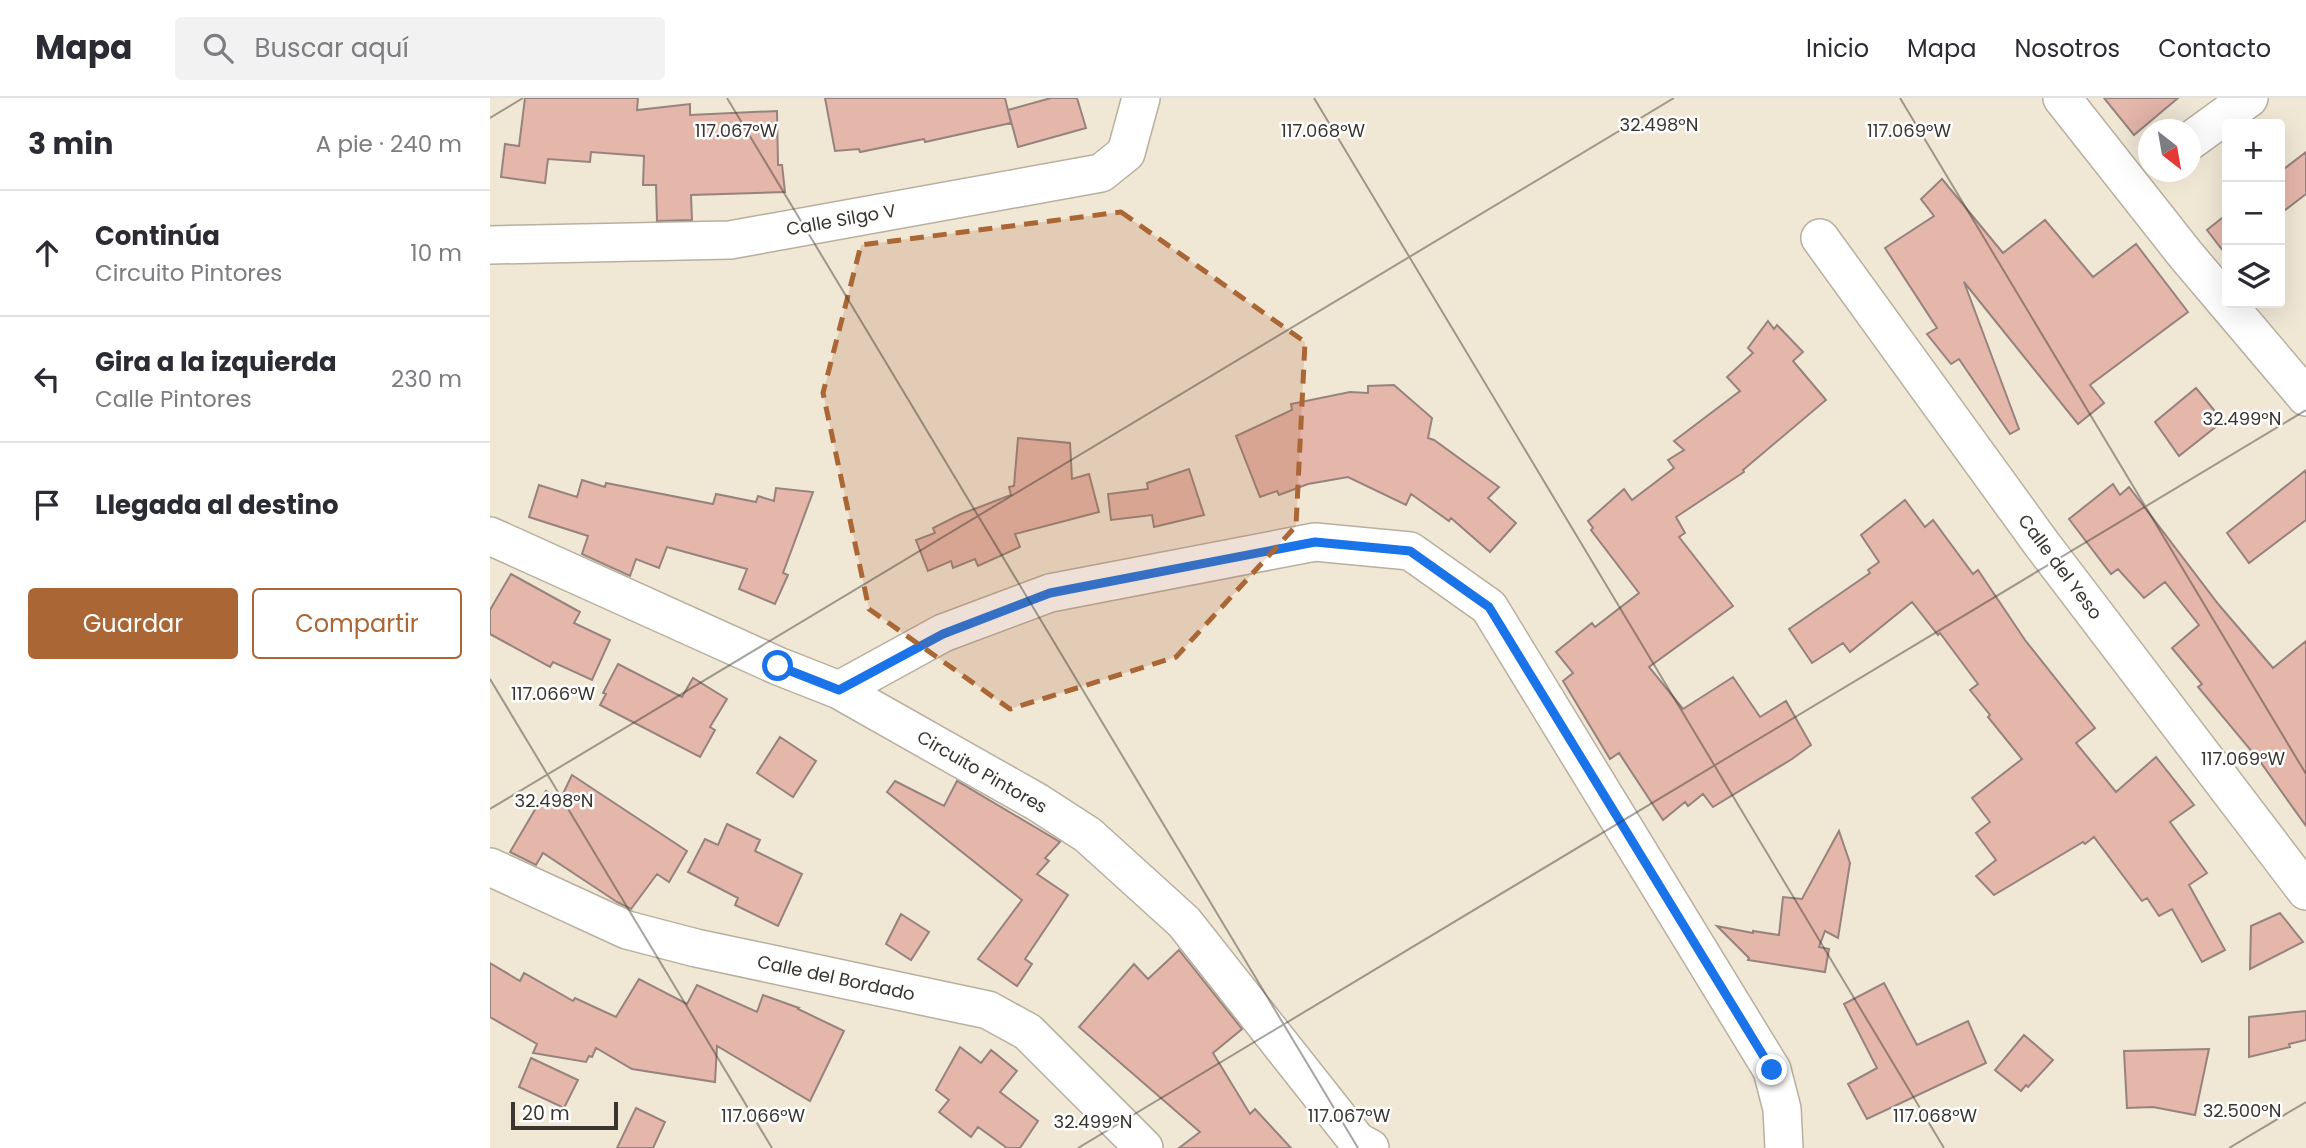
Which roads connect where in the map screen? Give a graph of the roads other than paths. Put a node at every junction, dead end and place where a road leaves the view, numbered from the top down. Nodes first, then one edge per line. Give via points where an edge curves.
1 (1141, 98) edge
2 (2063, 98) edge
3 (2249, 98) edge
4 (2201, 133) edge
5 (2138, 175) edge
6 (2143, 182) edge
7 (1820, 238) dead end
8 (490, 245) edge
9 (2304, 390) edge
10 (490, 536) edge
11 (839, 690) junction
12 (490, 867) edge
13 (2306, 891) edge
14 (1144, 1148) edge
15 (1370, 1148) edge
16 (1784, 1148) edge

1 - 8 street, Calle Silgo V via 1126,153 1101,173 730,240
2 - 5 street
3 - 4 street
6 - 9 street via 2185,254
7 - 13 street, Calle del Yeso via 2041,544
10 - 11 street, Circuito Pintores
11 - 15 street, Circuito Pintores via 1088,835 1184,922 1357,1141
11 - 16 street via 943,634 1050,593 1315,542 1410,551 1489,607 1772,1070 1782,1109
12 - 14 street, Calle del Bordado via 626,930 988,1010 1028,1032

